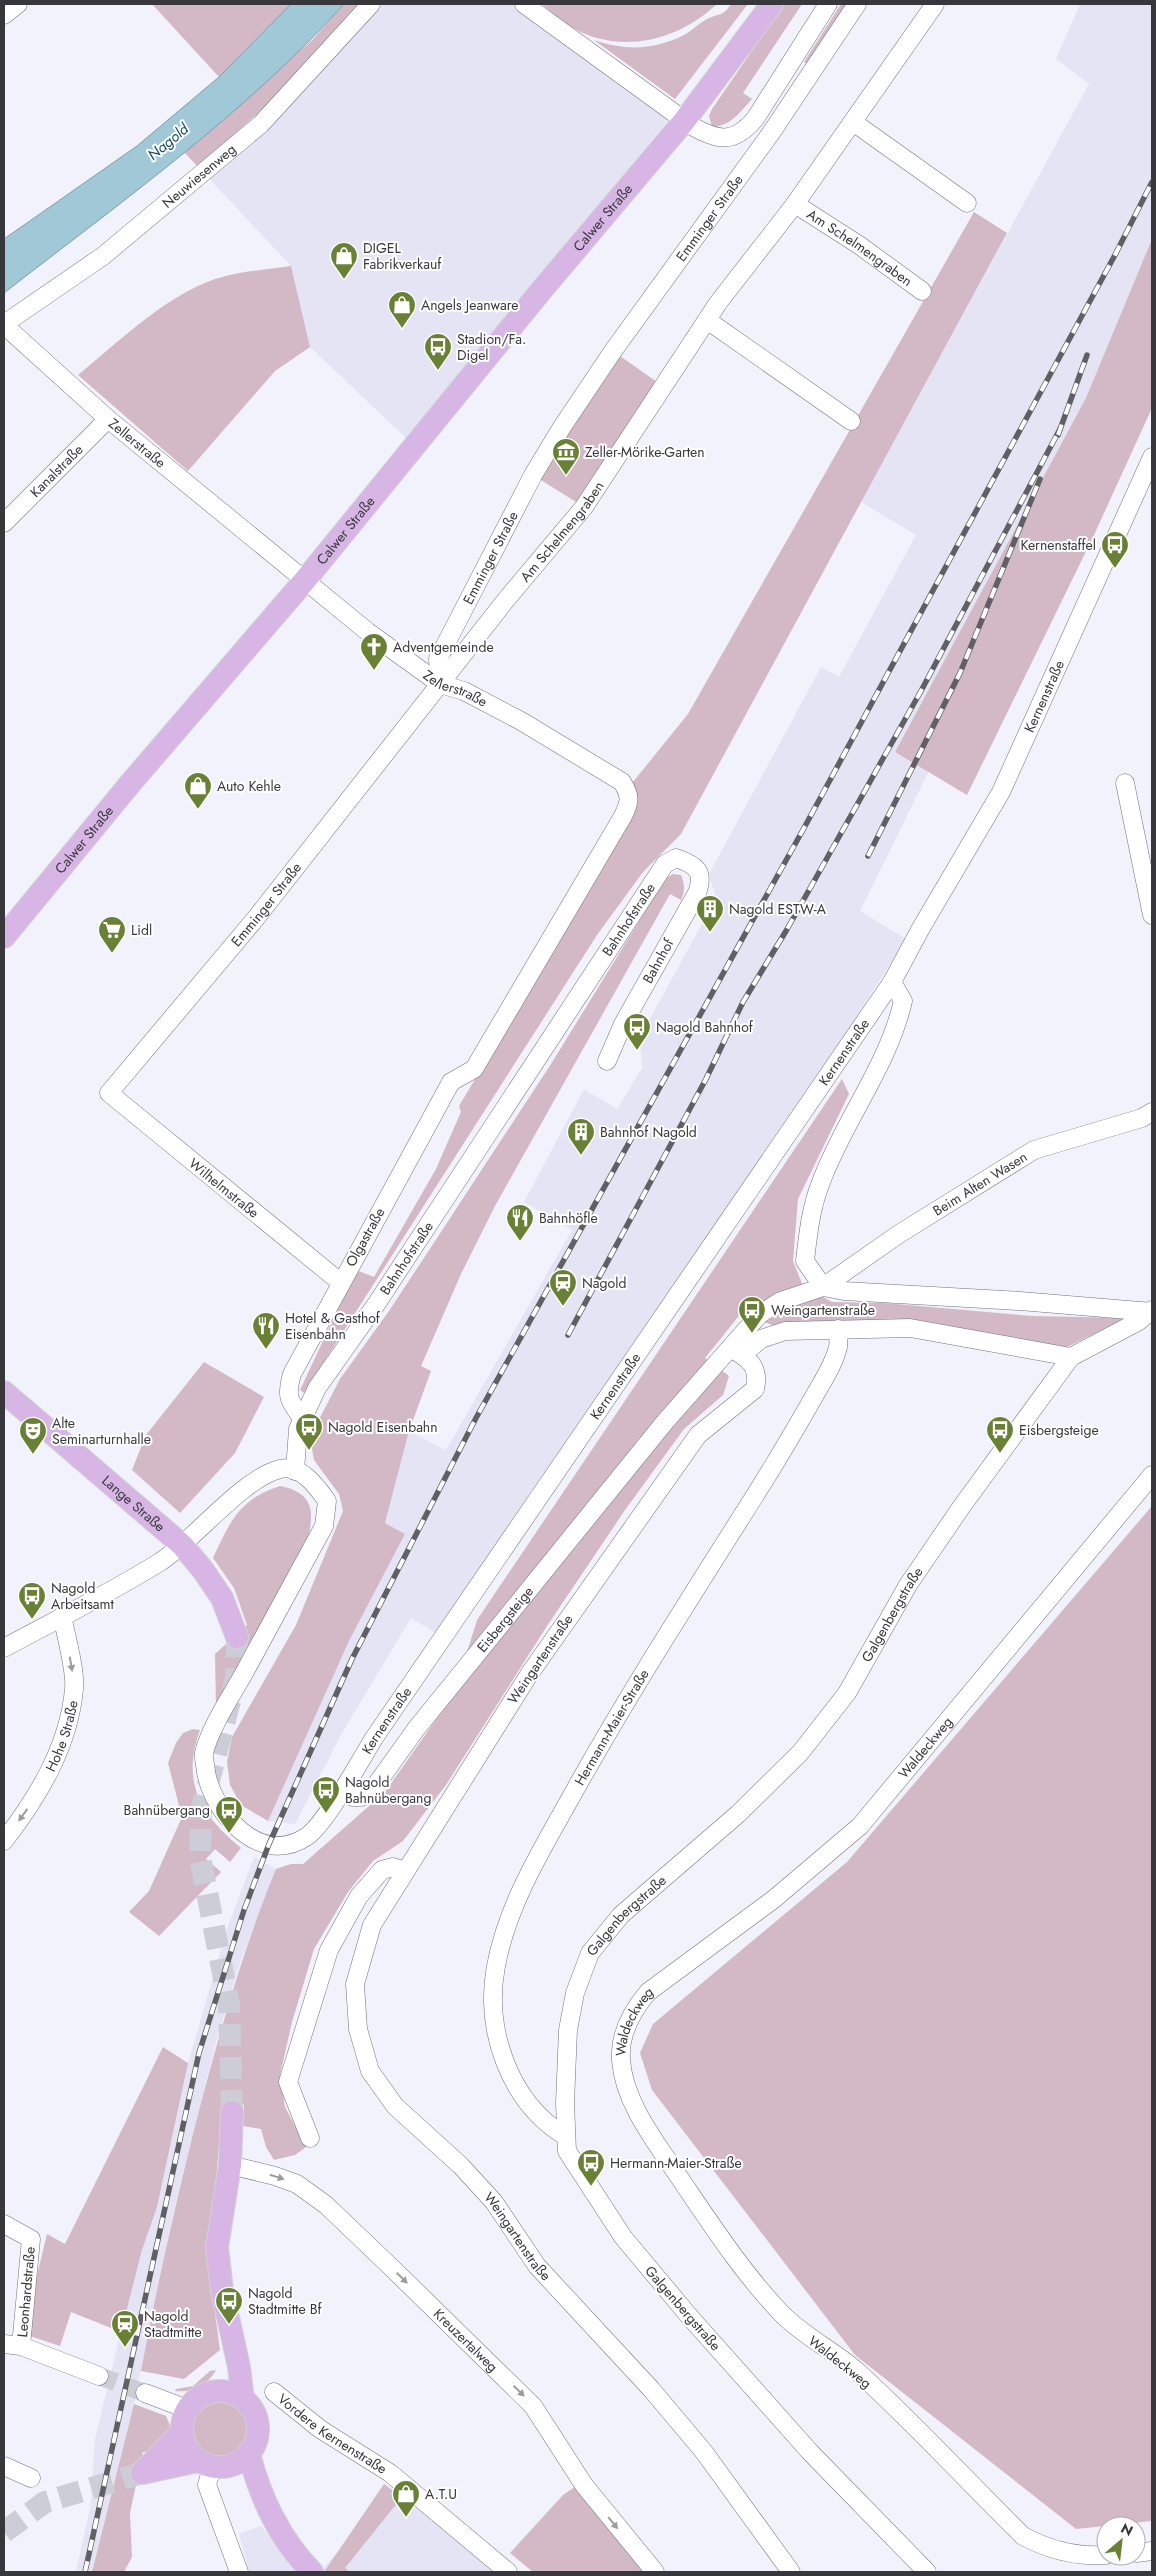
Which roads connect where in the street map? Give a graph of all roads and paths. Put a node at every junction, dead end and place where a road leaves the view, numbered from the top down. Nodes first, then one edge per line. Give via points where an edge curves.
1 (18, 4) edge
2 (371, 4) edge
3 (524, 4) edge
4 (772, 4) edge
5 (828, 4) edge
6 (858, 4) edge
7 (935, 4) edge
8 (4, 15) edge
9 (685, 120) junction
10 (852, 122) junction
11 (967, 203) dead end
12 (796, 204) junction
13 (922, 291) dead end
14 (707, 320) junction
15 (4, 324) edge
16 (108, 419) junction
17 (850, 421) dead end
18 (1152, 457) edge
19 (4, 523) edge
20 (306, 579) junction
21 (440, 684) junction
22 (1125, 783) dead end
23 (692, 863) joint
24 (1152, 915) edge
25 (4, 937) edge
26 (892, 982) junction
27 (607, 1061) dead end
28 (474, 1069) joint
29 (108, 1093) joint
30 (1152, 1112) edge
31 (340, 1282) junction
32 (823, 1287) junction
33 (1151, 1312) edge
34 (838, 1329) junction
35 (736, 1351) junction
36 (1072, 1357) junction
37 (4, 1392) edge
38 (302, 1418) junction
39 (295, 1471) junction
40 (1152, 1475) edge
41 (182, 1545) junction
42 (62, 1616) junction
43 (236, 1637) tunnel mouth
44 (4, 1648) edge
45 (341, 1791) junction
46 (4, 1841) edge
47 (405, 1871) junction
48 (232, 2112) tunnel mouth
49 (565, 2136) junction
50 (310, 2138) dead end
51 (230, 2165) junction
52 (4, 2224) edge
53 (231, 2338) junction
54 (12, 2345) edge
55 (100, 2376) tunnel mouth
56 (215, 2391) junction
57 (274, 2392) dead end
58 (145, 2393) tunnel mouth
59 (243, 2399) junction
60 (187, 2409) junction
61 (182, 2432) junction
62 (250, 2454) junction
63 (211, 2465) junction
64 (4, 2466) edge
65 (31, 2478) dead end
66 (269, 2512) junction
67 (1096, 2556) edge
68 (239, 2572) edge
69 (312, 2572) edge
70 (508, 2572) edge
71 (655, 2572) edge
72 (791, 2572) edge
73 (927, 2572) edge

1 - 8 street
2 - 15 street, Neuwiesenweg via 261,124 103,256
3 - 9 street
4 - 9 main road, Calwer Straße
5 - 9 street via 746,129 732,137 721,138 708,135
6 - 21 street, Emminger Straße via 771,133 562,427 533,475 438,659
7 - 10 street, Am Schelmengraben
9 - 20 main road, Calwer Straße
10 - 11 street
10 - 12 street, Am Schelmengraben
12 - 13 street, Am Schelmengraben
12 - 14 street, Am Schelmengraben
14 - 17 street
14 - 21 street, Am Schelmengraben via 584,507
15 - 16 street, Zellerstraße
16 - 19 street, Kanalstraße
16 - 20 street, Zellerstraße
18 - 26 street, Kernenstraße via 1002,792
20 - 21 street, Zellerstraße via 368,632
20 - 25 main road, Calwer Straße
21 - 28 street, Zellerstraße via 464,690 622,782 630,799
21 - 29 street, Emminger Straße via 256,918
22 - 24 street
23 - 27 street, Bahnhof via 700,874 701,882 623,1024
23 - 38 street, Bahnhofstraße via 676,858 665,864 377,1303 317,1388
26 - 32 street via 903,1001 896,1030 821,1182 809,1223 804,1261
26 - 45 street, Kernenstraße
28 - 31 street, Olgastraße via 451,1082
29 - 31 street, Wilhelmstraße
30 - 32 street, Beim Alten Wasen via 1142,1118 1034,1150 900,1234
31 - 38 street, Olgastraße via 292,1374 287,1391
32 - 33 street, Eisbergsteige
32 - 35 street, Eisbergsteige via 781,1301 760,1314
33 - 36 street, Galgenbergstraße
34 - 35 street, Eisbergsteige via 785,1331
34 - 36 street, Eisbergsteige via 910,1328
34 - 49 street, Hermann-Maier-Straße via 838,1346 832,1364 788,1444 612,1724 541,1851 506,1924 495,1969 493,2017 502,2052 509,2074 530,2106 549,2126
35 - 45 street, Eisbergsteige via 664,1422 422,1722 374,1789 361,1797
35 - 47 street, Weingartenstraße via 755,1366 755,1389 698,1435 669,1474 530,1672
36 - 49 street, Galgenbergstraße via 951,1522 908,1585 846,1693 800,1753 738,1814 620,1914 590,1953 575,1993 568,2030
37 - 41 main road, Lange Straße
38 - 39 street, Bahnhofstraße
39 - 41 street via 281,1468 255,1481
39 - 45 street via 312,1480 327,1502 324,1526 219,1718 204,1754 208,1786 225,1817 249,1837 285,1845 306,1837
40 - 67 street, Waldeckweg via 860,1826 774,1899 648,1992 632,2010 624,2032 621,2059 626,2084 643,2122 724,2244 782,2314 804,2334 858,2372 1023,2536 1044,2548
41 - 42 street via 161,1561
41 - 43 main road, Lange Straße via 222,1598
42 - 44 street
42 -> 46 street, Hohe Straße via 75,1688 60,1752 26,1812
47 - 50 street via 382,1870 359,1896 329,1950 288,2082
47 - 72 street, Weingartenstraße via 372,1925 355,1984 358,2029 370,2071 395,2106 461,2166 494,2202 537,2266 651,2389 704,2452
48 - 51 main road
49 - 73 street, Galgenbergstraße via 567,2151 629,2244 810,2452
51 - 53 main road via 217,2247
51 -> 71 street, Kreuzertalweg via 297,2184 326,2205 533,2406 584,2485
52 - 54 street, Leonhardstraße via 31,2239
53 - 56 main road
53 - 59 main road
54 - 55 street
56 - 59 main road
56 - 60 main road via 204,2394
57 - 70 street, Vordere Kernenstraße via 320,2429 390,2473
58 - 60 street
59 - 62 main road via 257,2420 258,2432
60 - 61 main road via 182,2420
61 - 63 main road via 190,2453
61 - 63 main road via 142,2473
62 - 63 main road via 233,2466
62 - 66 main road
63 - 66 main road
63 - 68 street via 207,2485
64 - 65 street
66 - 69 main road via 281,2534

